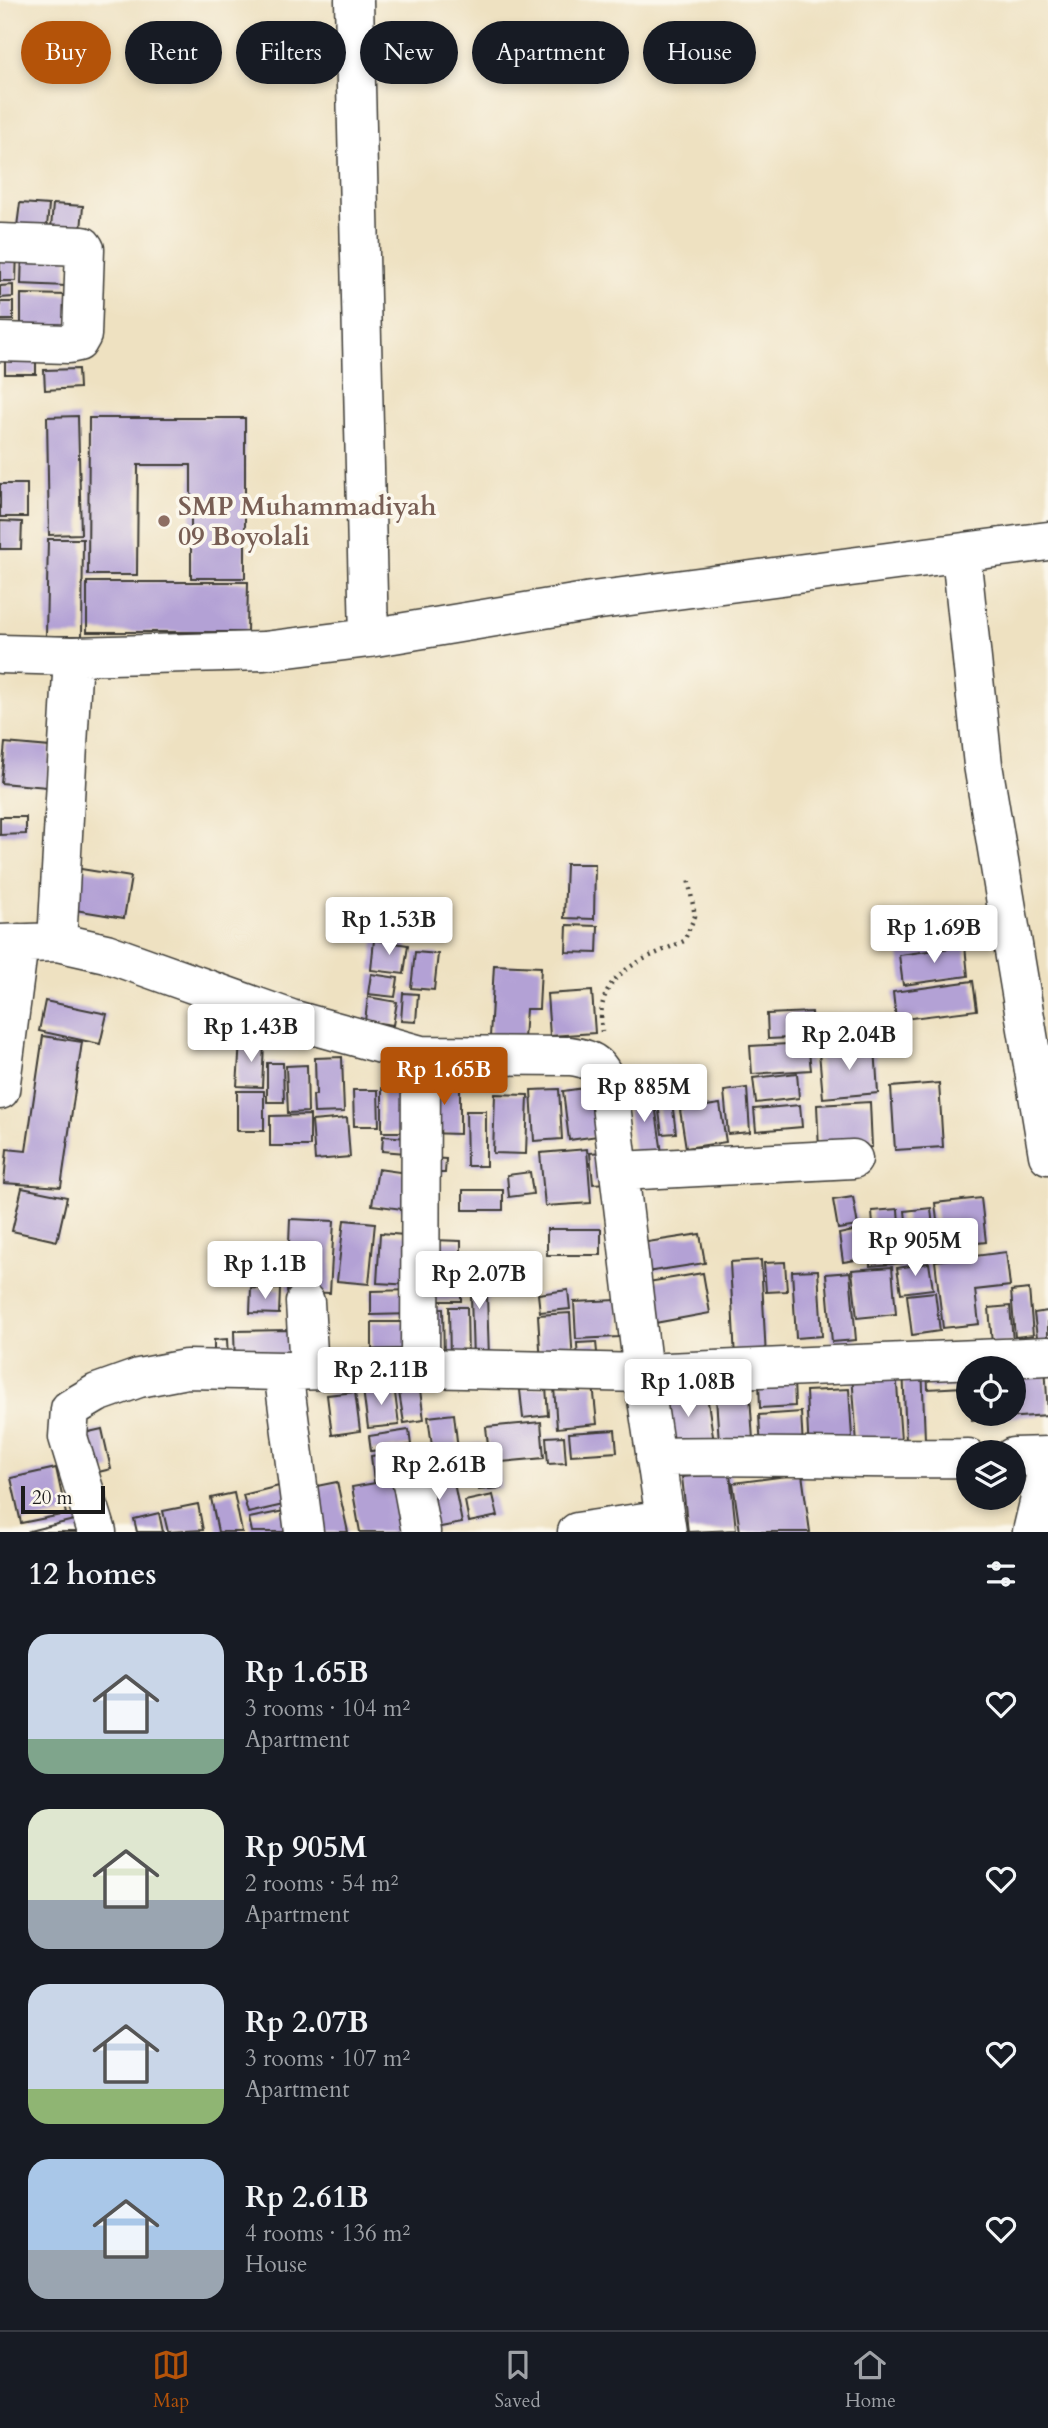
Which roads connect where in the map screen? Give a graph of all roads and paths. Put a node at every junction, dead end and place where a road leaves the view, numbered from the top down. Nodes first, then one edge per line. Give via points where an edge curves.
1 (354, 0) edge
2 (0, 243) edge
3 (0, 342) edge
4 (1048, 541) edge
5 (961, 554) junction
6 (369, 638) junction
7 (0, 654) edge
8 (73, 656) junction
9 (688, 878) dead end
10 (57, 942) junction
11 (9, 944) edge
12 (603, 1039) dead end
13 (421, 1055) junction
14 (0, 1090) edge
15 (1048, 1155) edge
16 (853, 1160) dead end
17 (620, 1171) junction
18 (306, 1302) dead end
19 (1048, 1356) edge
20 (421, 1368) junction
21 (296, 1370) junction
22 (643, 1373) junction
23 (1048, 1456) edge
24 (1026, 1457) edge
25 (654, 1458) junction
26 (956, 1458) edge
27 (1048, 1465) edge
28 (412, 1483) dead end
29 (666, 1526) edge
30 (97, 1532) edge
31 (304, 1532) edge
32 (421, 1532) edge
33 (577, 1532) edge
34 (1032, 1532) edge

1 - 6 street
2 - 3 street via 85,249 78,342
4 - 5 street
5 - 6 street via 592,601
5 - 15 street via 983,765
6 - 8 street via 235,653
7 - 8 street
8 - 10 street
9 - 12 path via 695,916 684,941 632,963 604,992 599,1014
10 - 11 street
10 - 13 street via 106,953 291,1018
11 - 14 street
13 - 17 street via 588,1058 610,1088
13 - 20 street
16 - 17 street
17 - 22 street
18 - 21 street
19 - 22 street
20 - 21 street
20 - 22 street
21 - 30 street via 174,1371 97,1392 69,1409 71,1450
21 - 31 street
22 - 25 street
23 - 24 street
25 - 26 street
25 - 29 street
27 - 34 street
28 - 32 street
29 - 33 street

